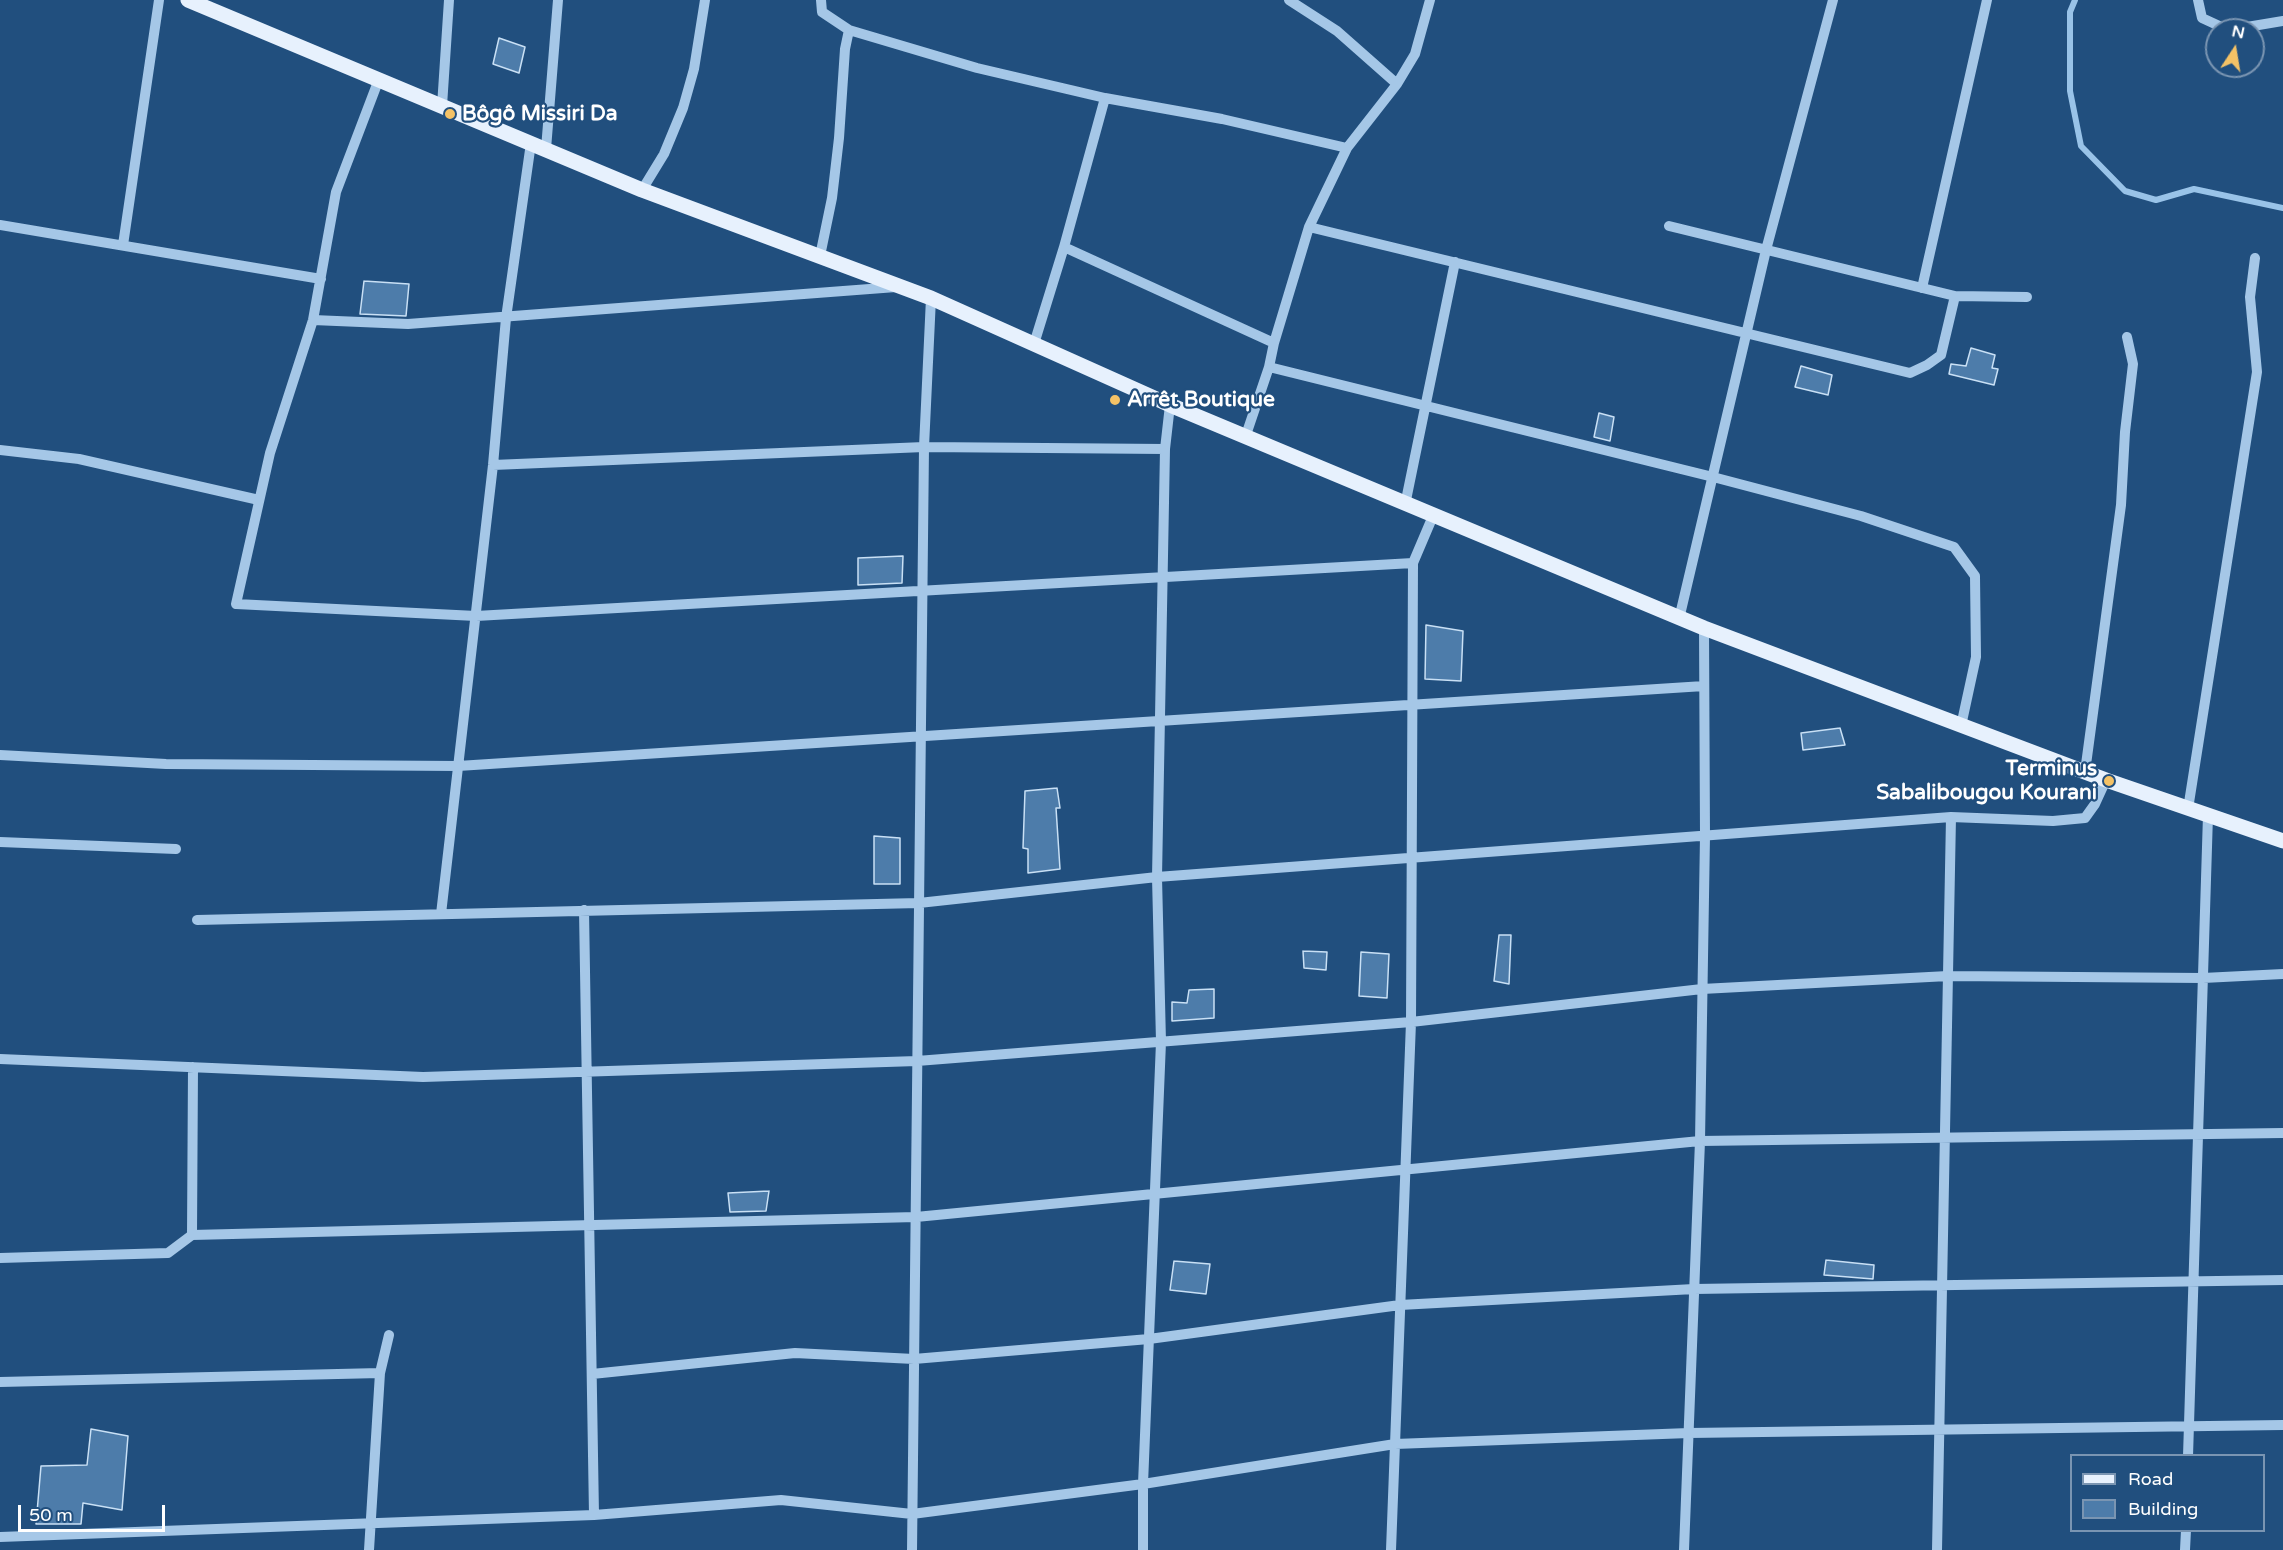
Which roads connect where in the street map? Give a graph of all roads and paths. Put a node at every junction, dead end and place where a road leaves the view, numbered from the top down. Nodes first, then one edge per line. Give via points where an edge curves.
1 (159, 0) edge
2 (188, 0) edge
3 (449, 0) edge
4 (558, 0) edge
5 (705, 0) edge
6 (821, 0) edge
7 (1289, 0) edge
8 (1430, 0) edge
9 (1833, 0) edge
10 (1987, 0) edge
11 (2198, 0) edge
12 (2205, 19) edge
13 (2283, 21) edge
14 (2265, 24) edge
15 (849, 30) junction
16 (379, 79) junction
17 (1397, 84) junction
18 (1105, 98) junction
19 (442, 106) junction
20 (531, 143) junction
21 (1347, 148) junction
22 (546, 149) junction
23 (642, 190) junction
24 (0, 225) edge
25 (1669, 226) dead end
26 (1309, 227) junction
27 (123, 245) junction
28 (1064, 247) junction
29 (1766, 250) junction
30 (820, 256) junction
31 (2254, 258) dead end
32 (1455, 262) junction
33 (321, 279) junction
34 (898, 286) junction
35 (1922, 288) junction
36 (1954, 296) junction
37 (2027, 297) dead end
38 (931, 298) junction
39 (506, 318) junction
40 (313, 320) junction
41 (1747, 333) junction
42 (2127, 337) dead end
43 (1275, 343) junction
44 (1034, 344) junction
45 (1269, 367) junction
46 (1170, 405) junction
47 (1425, 406) junction
48 (1246, 435) junction
49 (924, 447) junction
50 (1166, 448) junction
51 (0, 450) edge
52 (493, 465) junction
53 (1713, 477) junction
54 (259, 500) junction
55 (1405, 505) junction
56 (1433, 516) junction
57 (1413, 563) junction
58 (1163, 577) junction
59 (923, 590) junction
60 (476, 616) junction
61 (1679, 619) junction
62 (1704, 628) junction
63 (1704, 686) junction
64 (1413, 705) junction
65 (1161, 721) junction
66 (1961, 726) junction
67 (921, 736) junction
68 (0, 756) edge
69 (458, 766) junction
70 (2085, 772) junction
71 (2106, 780) junction
72 (2188, 809) junction
73 (2208, 815) junction
74 (1951, 817) junction
75 (1705, 836) junction
76 (2283, 841) edge
77 (0, 842) edge
78 (176, 849) dead end
79 (1412, 858) junction
80 (1157, 876) junction
81 (919, 903) junction
82 (584, 910) junction
83 (441, 914) junction
84 (197, 920) dead end
85 (2283, 974) edge
86 (1948, 976) junction
87 (2203, 978) junction
88 (1702, 989) junction
89 (1411, 1022) junction
90 (1161, 1042) junction
91 (0, 1059) edge
92 (917, 1061) junction
93 (193, 1067) junction
94 (587, 1071) junction
95 (2283, 1133) edge
96 (2198, 1134) junction
97 (1944, 1138) junction
98 (1701, 1141) junction
99 (1406, 1169) junction
100 (1155, 1196) junction
101 (915, 1217) junction
102 (589, 1225) junction
103 (192, 1235) junction
104 (0, 1258) edge
105 (2283, 1280) edge
106 (2193, 1281) junction
107 (1942, 1285) junction
108 (1695, 1289) junction
109 (1400, 1305) junction
110 (389, 1335) dead end
111 (1149, 1339) junction
112 (914, 1359) junction
113 (380, 1373) junction
114 (592, 1374) junction
115 (0, 1382) edge
116 (2283, 1425) edge
117 (2189, 1426) junction
118 (1939, 1430) junction
119 (1689, 1433) junction
120 (1395, 1444) junction
121 (2188, 1454) edge
122 (1143, 1484) junction
123 (912, 1514) junction
124 (594, 1515) junction
125 (372, 1523) junction
126 (2186, 1532) edge
127 (0, 1537) edge
128 (369, 1550) edge
129 (912, 1550) edge
130 (1143, 1550) edge
131 (1391, 1550) edge
132 (1684, 1550) edge
133 (1936, 1550) edge
134 (2185, 1550) edge

1 - 27 street
2 - 16 main road
3 - 19 street
4 - 22 street
5 - 23 street via 683,108 664,154
6 - 15 street via 822,12
7 - 17 street via 1337,31
8 - 17 street via 1415,54
9 - 29 street
10 - 35 street
11 - 12 street
13 - 14 street
15 - 18 street via 978,68
15 - 30 street via 832,198
16 - 19 main road
16 - 33 street via 336,192
17 - 21 street
18 - 21 street via 1222,119
18 - 28 street
19 - 20 main road
20 - 22 main road
20 - 39 street
21 - 26 street
22 - 23 main road
23 - 30 main road
24 - 27 street
25 - 29 street
26 - 32 street
26 - 43 street
27 - 33 street
28 - 43 street
28 - 44 street
29 - 35 street
29 - 41 street
30 - 34 main road
31 - 72 street via 2250,297 2258,372
32 - 41 street
32 - 47 street
33 - 40 street
34 - 38 main road
34 - 39 street
35 - 36 street
36 - 37 street
36 - 41 street via 1941,355 1910,373
38 - 44 main road
38 - 49 street
39 - 40 street via 408,324
39 - 52 street
40 - 54 street
41 - 53 street
42 - 70 street via 2133,364 2121,505
43 - 45 street
44 - 46 main road
45 - 47 street
45 - 48 street
46 - 48 main road
46 - 50 street
47 - 53 street
47 - 55 street
48 - 55 main road
49 - 50 street
49 - 52 street
49 - 59 street
50 - 58 street
51 - 54 street via 79,459
52 - 60 street
53 - 61 street
53 - 66 street via 1861,516 1954,547 1975,576 1976,657
54 - 60 street via 236,604
55 - 56 main road
56 - 57 street
56 - 61 main road
57 - 58 street
57 - 64 street
58 - 59 street
58 - 65 street
59 - 60 street
59 - 67 street
60 - 69 street
61 - 62 main road
62 - 63 street
62 - 66 main road
63 - 64 street
63 - 75 street
64 - 65 street
64 - 79 street
65 - 67 street
65 - 80 street
66 - 70 main road
67 - 69 street
67 - 81 street
68 - 69 street via 166,764
69 - 83 street
70 - 71 main road
71 - 72 main road
71 - 74 street via 2085,818 2053,821
72 - 73 main road
73 - 76 main road
73 - 87 street
74 - 75 street
74 - 86 street
75 - 79 street
75 - 88 street
77 - 78 street
79 - 80 street
79 - 89 street
80 - 81 street
80 - 90 street
81 - 82 street
81 - 92 street
82 - 83 street
82 - 94 street
83 - 84 street
85 - 87 street
86 - 87 street
86 - 88 street
86 - 97 street
87 - 96 street
88 - 89 street
88 - 98 street
89 - 90 street
89 - 99 street
90 - 92 street
90 - 100 street
91 - 93 street
92 - 94 street
92 - 101 street
93 - 94 street via 423,1077
93 - 103 street
94 - 102 street
95 - 96 street
96 - 97 street
96 - 106 street
97 - 98 street
97 - 107 street
98 - 99 street
98 - 108 street
99 - 100 street
99 - 109 street
100 - 101 street
100 - 111 street
101 - 102 street
101 - 112 street
102 - 103 street
102 - 114 street
103 - 104 street via 168,1253
105 - 106 street
106 - 107 street
106 - 117 street
107 - 108 street
107 - 118 street
108 - 109 street
108 - 119 street
109 - 111 street
109 - 120 street
110 - 113 street
111 - 112 street
111 - 122 street
112 - 114 street via 795,1353
112 - 123 street
113 - 115 street
113 - 125 street
114 - 124 street
116 - 117 street
117 - 118 street
117 - 121 street
118 - 119 street
118 - 133 street
119 - 120 street
119 - 132 street
120 - 122 street
120 - 131 street
122 - 123 street
122 - 130 street
123 - 124 street via 781,1500
123 - 129 street
124 - 125 street
125 - 127 street
125 - 128 street
126 - 134 street

